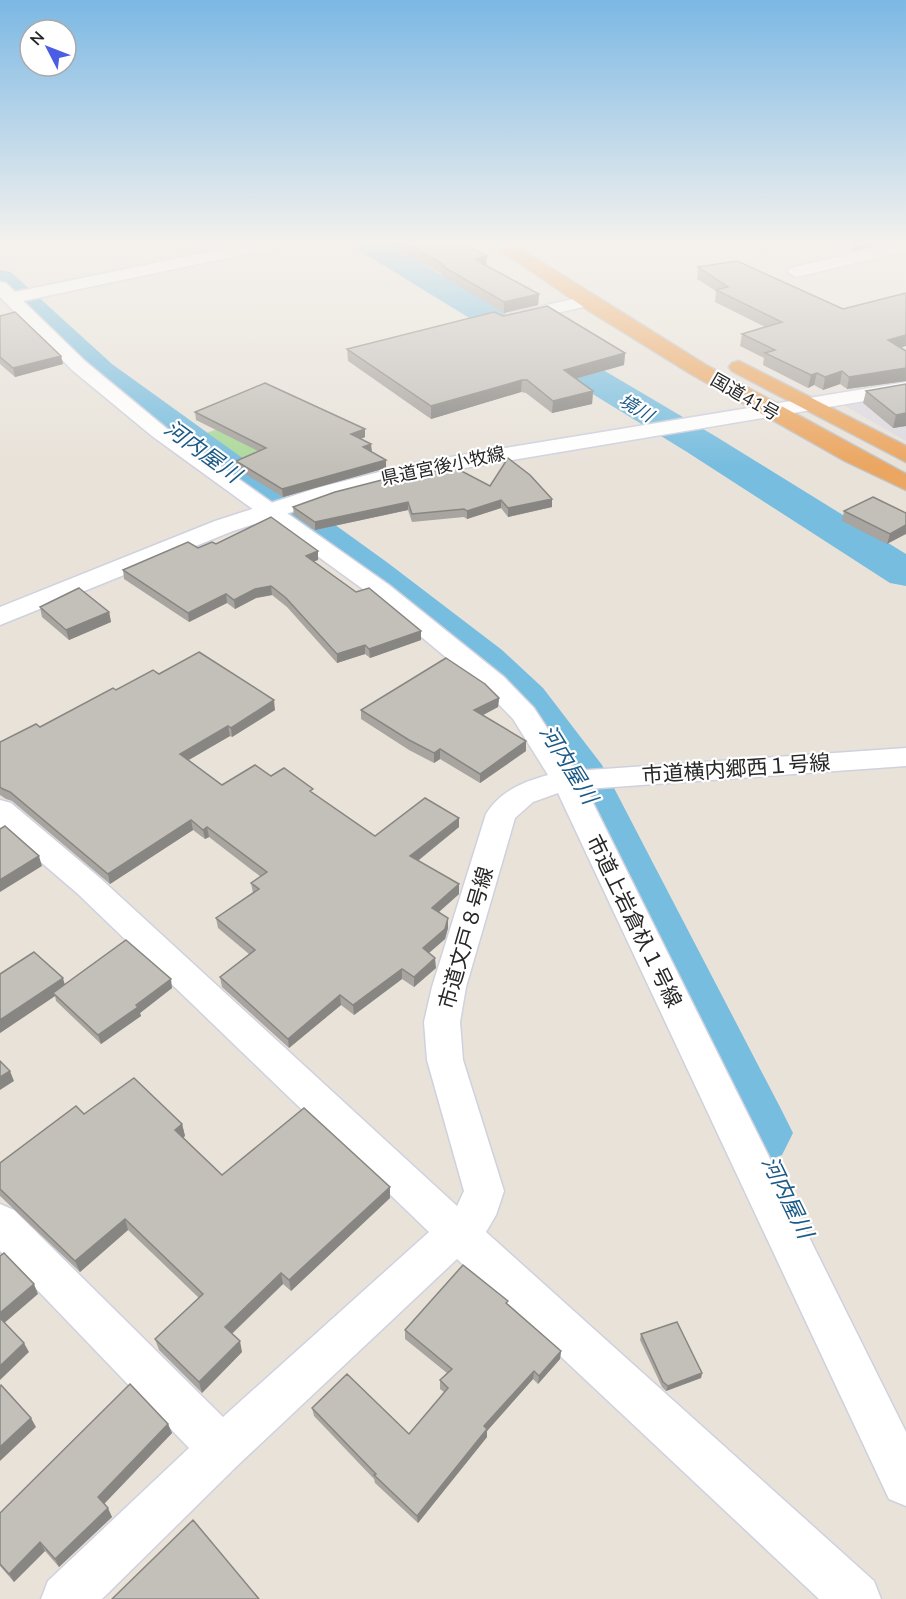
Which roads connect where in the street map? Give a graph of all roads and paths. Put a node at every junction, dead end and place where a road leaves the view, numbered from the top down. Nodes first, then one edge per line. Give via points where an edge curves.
1 (25, 318) edge
2 (516, 318) edge
3 (613, 318) edge
4 (502, 321) edge
5 (726, 360) dead end
6 (906, 388) edge
7 (805, 404) junction
8 (769, 411) junction
9 (906, 455) edge
10 (906, 483) edge
11 (270, 510) junction
12 (0, 617) edge
13 (906, 757) edge
14 (567, 781) junction
15 (0, 810) edge
16 (0, 1223) edge
17 (458, 1233) junction
18 (222, 1449) junction
19 (906, 1482) edge
20 (66, 1599) edge
21 (856, 1599) edge

1 - 11 street, 市道上岩倉杁１号線 via 159,432
2 - 4 street
3 - 8 highway, 国道41号
5 - 7 highway, 国道41号
6 - 7 main road, 県道宮後小牧線
7 - 8 main road, 県道宮後小牧線
7 - 9 highway, 国道41号
8 - 10 highway, 国道41号
8 - 11 main road, 県道宮後小牧線 via 466,459
11 - 12 main road, 県道宮後小牧線 via 177,543
11 - 14 street, 市道上岩倉杁１号線 via 380,590 494,684 525,714
13 - 14 street, 市道横内郷西１号線
14 - 17 street, 市道文戸８号線 via 531,789 501,814 449,987 442,1022 444,1060 484,1191 476,1215
14 - 19 street, 市道上岩倉杁１号線
15 - 17 street via 98,894
16 - 18 street
17 - 18 street, 市道文戸８号線
17 - 21 street
18 - 20 street, 市道文戸８号線

